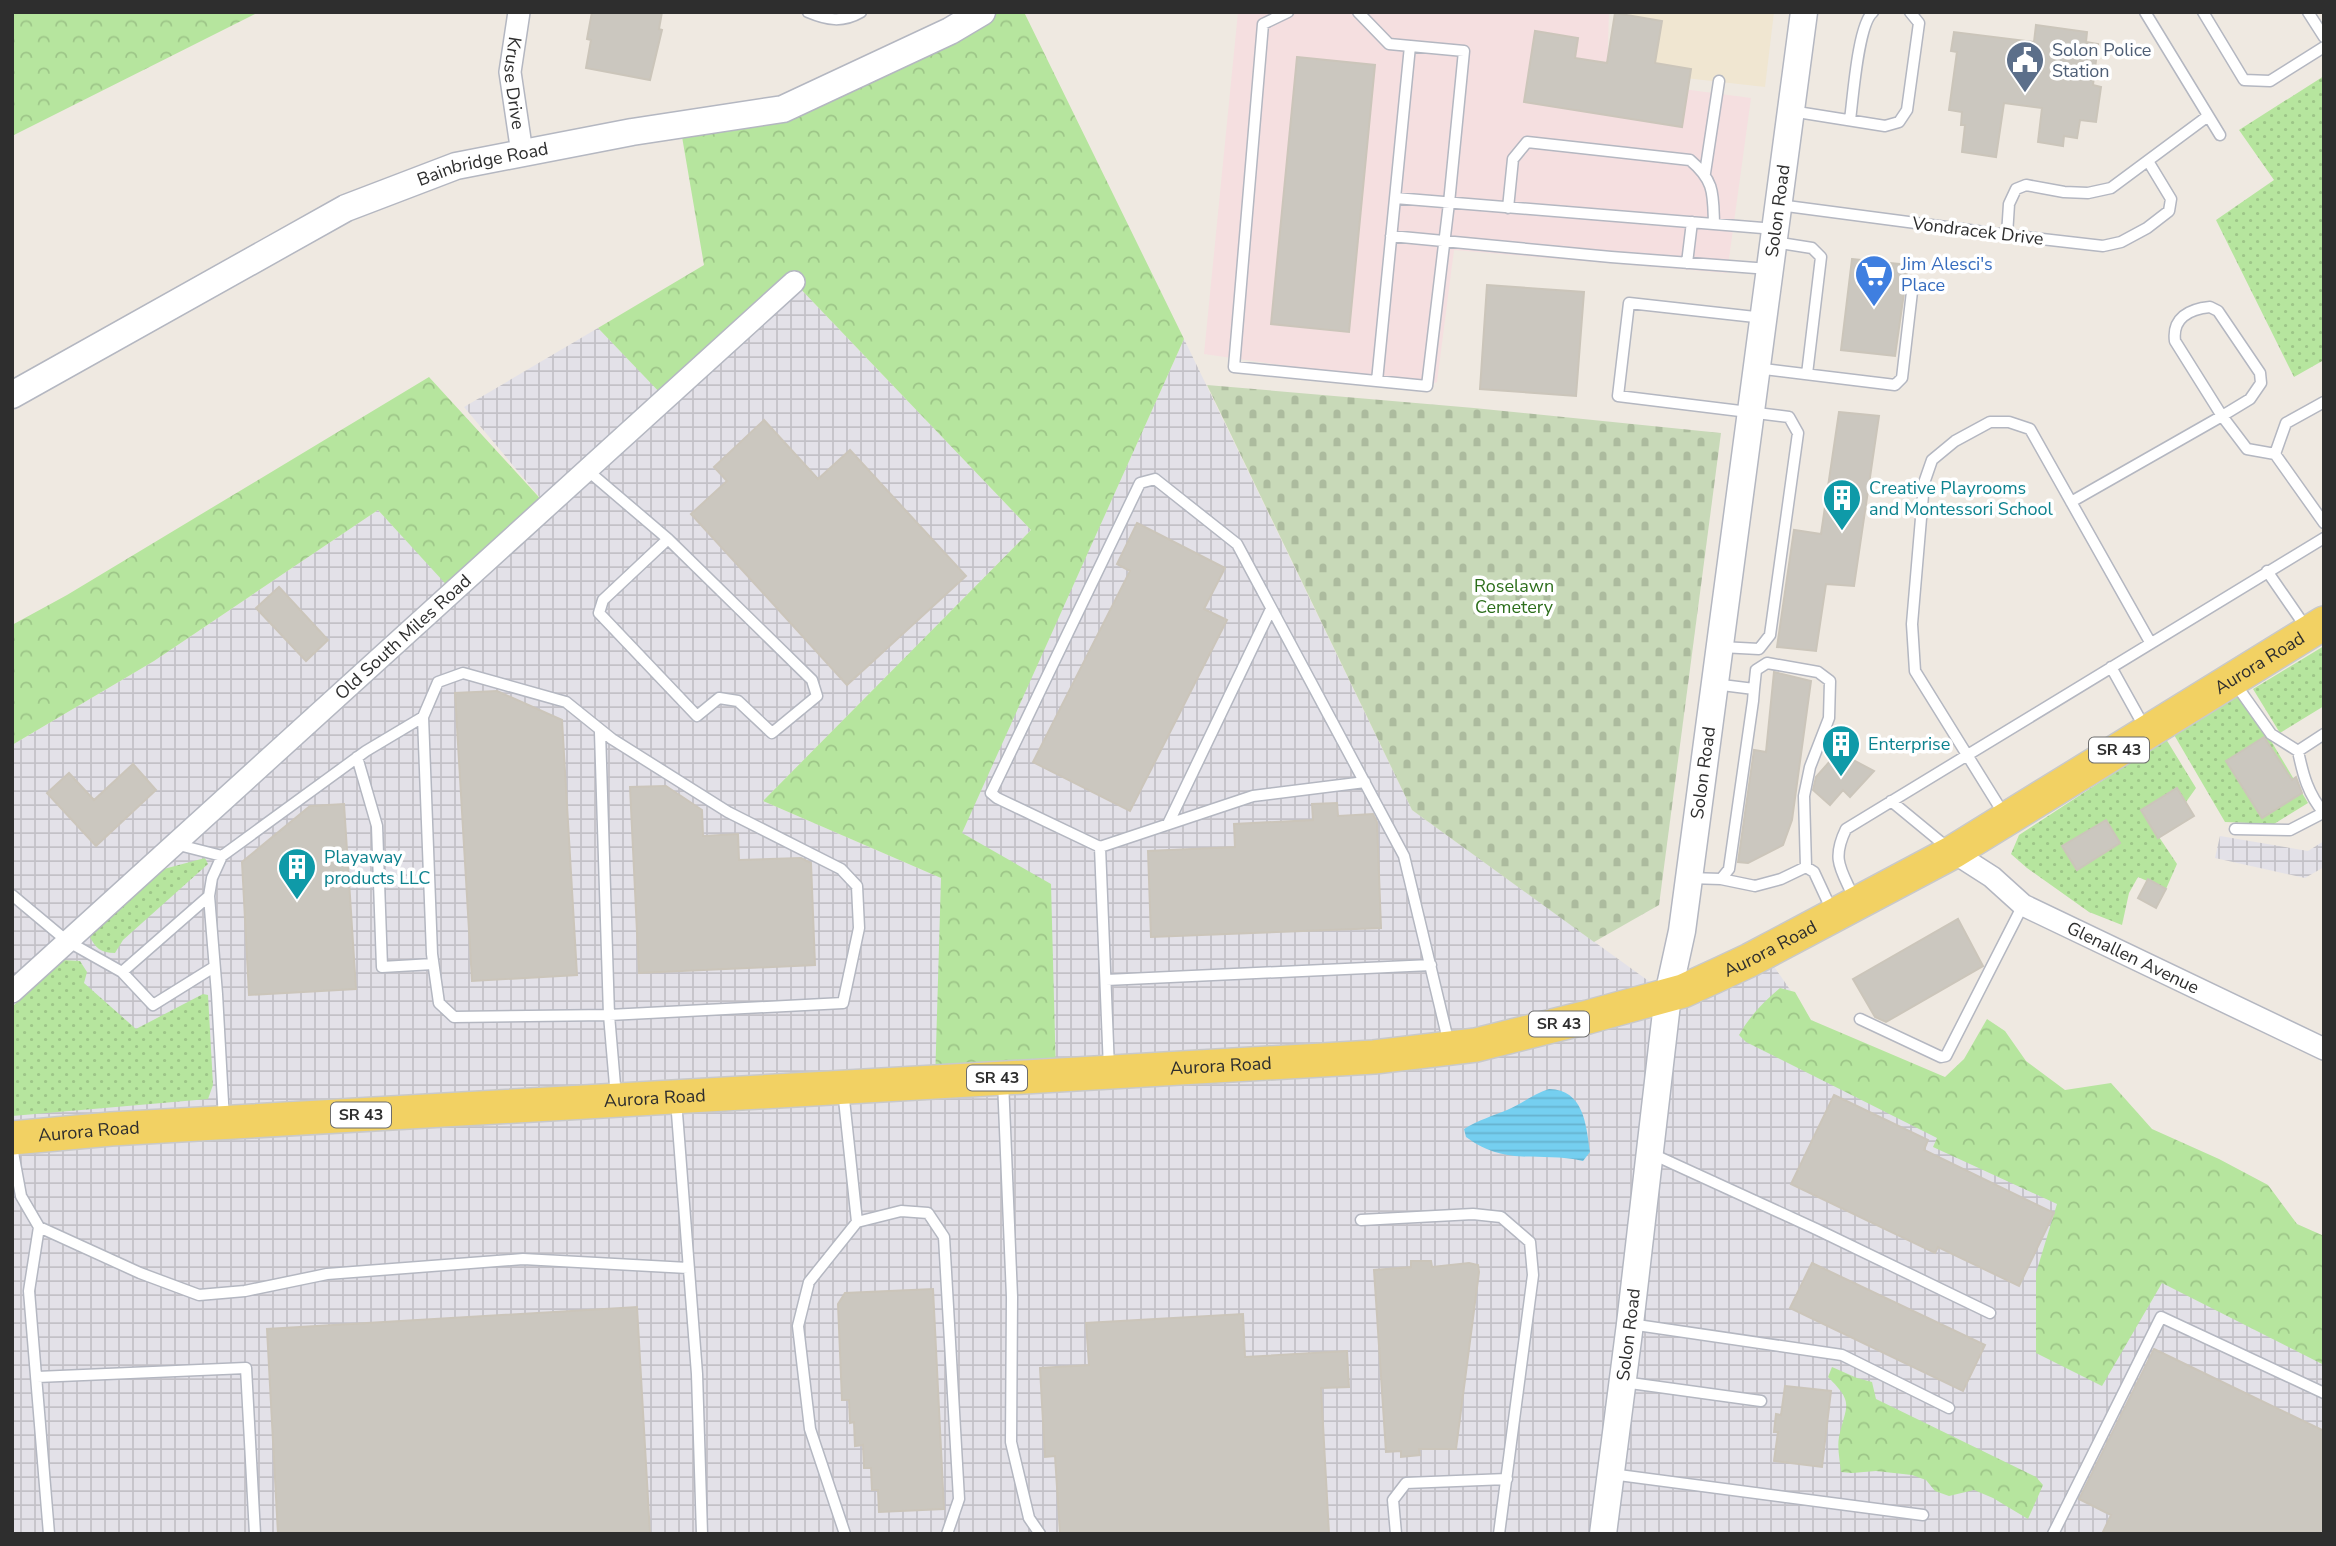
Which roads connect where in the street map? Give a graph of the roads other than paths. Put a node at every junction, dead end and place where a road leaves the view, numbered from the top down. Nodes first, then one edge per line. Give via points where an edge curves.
1 (519, 12) edge
2 (808, 12) edge
3 (861, 12) edge
4 (982, 12) edge
5 (1288, 12) edge
6 (1358, 12) edge
7 (1804, 12) edge
8 (1873, 12) edge
9 (1910, 12) edge
10 (2145, 12) edge
11 (2203, 12) edge
12 (2308, 12) edge
13 (2324, 37) edge
14 (1410, 46) junction
15 (2324, 47) edge
16 (1719, 81) dead end
17 (1791, 111) junction
18 (2208, 116) junction
19 (1850, 120) junction
20 (2220, 135) dead end
21 (522, 153) junction
22 (2148, 161) junction
23 (1705, 173) junction
24 (1395, 198) junction
25 (1449, 203) junction
26 (1508, 208) junction
27 (1692, 222) junction
28 (1714, 224) junction
29 (1776, 225) junction
30 (1391, 236) junction
31 (2007, 236) junction
32 (1445, 241) junction
33 (1687, 263) junction
34 (1769, 269) junction
35 (794, 282) dead end
36 (1913, 283) dead end
37 (1763, 318) junction
38 (1756, 368) junction
39 (1807, 374) junction
40 (1377, 381) junction
41 (12, 395) edge
42 (2324, 402) edge
43 (1750, 410) junction
44 (2222, 416) junction
45 (2275, 454) junction
46 (587, 470) junction
47 (2071, 502) junction
48 (2324, 523) edge
49 (2324, 538) edge
50 (667, 539) junction
51 (2267, 571) junction
52 (1271, 609) junction
53 (2316, 628) edge
54 (2150, 642) junction
55 (1719, 646) junction
56 (2111, 667) junction
57 (2232, 680) junction
58 (1714, 684) junction
59 (1754, 689) junction
60 (422, 717) junction
61 (600, 732) junction
62 (2147, 732) junction
63 (2324, 734) edge
64 (2298, 751) junction
65 (1966, 755) junction
66 (357, 757) junction
67 (1365, 782) junction
68 (1891, 801) junction
69 (2323, 813) edge
70 (2007, 819) junction
71 (1168, 824) junction
72 (2235, 829) dead end
73 (175, 844) junction
74 (1100, 847) junction
75 (1953, 852) junction
76 (222, 856) junction
77 (1805, 867) junction
78 (1689, 878) junction
79 (1721, 879) junction
80 (12, 895) edge
81 (209, 896) junction
82 (2023, 905) junction
83 (1845, 909) junction
84 (67, 941) junction
85 (433, 964) junction
86 (1431, 965) junction
87 (214, 967) junction
88 (122, 972) junction
89 (1106, 980) junction
90 (12, 992) edge
91 (1668, 995) junction
92 (609, 1015) junction
93 (1860, 1019) dead end
94 (2321, 1045) edge
95 (1450, 1048) junction
96 (1109, 1072) junction
97 (1003, 1078) junction
98 (843, 1087) junction
99 (676, 1097) junction
100 (616, 1100) junction
101 (224, 1122) junction
102 (12, 1138) edge
103 (12, 1147) edge
104 (1650, 1153) junction
105 (1361, 1220) dead end
106 (857, 1222) junction
107 (39, 1227) junction
108 (688, 1268) junction
109 (1990, 1313) dead end
110 (1630, 1324) junction
111 (37, 1377) junction
112 (1623, 1382) junction
113 (2324, 1393) edge
114 (1761, 1401) dead end
115 (1949, 1408) dead end
116 (1611, 1474) junction
117 (1507, 1479) junction
118 (1923, 1515) dead end
119 (49, 1534) edge
120 (256, 1534) edge
121 (702, 1534) edge
122 (845, 1534) edge
123 (947, 1534) edge
124 (1040, 1534) edge
125 (1395, 1534) edge
126 (1499, 1534) edge
127 (1603, 1534) edge
128 (2053, 1534) edge

1 - 21 street, Kruse Drive via 510,72
2 - 3 lane via 828,21 850,19
4 - 21 street, Bainbridge Road via 783,109
5 - 40 lane via 1263,24 1234,367
6 - 14 lane via 1389,44
7 - 17 street, Solon Road
8 - 19 lane via 1862,34
9 - 19 lane via 1919,23 1907,110 1899,122 1885,126
10 - 18 lane
11 - 15 lane via 2244,80 2270,81
12 - 13 lane
14 - 24 lane
14 - 25 lane via 1464,51
16 - 23 lane
17 - 19 lane
17 - 29 street, Solon Road
18 - 20 lane
18 - 22 lane
21 - 41 street, Bainbridge Road via 456,166 345,208
22 - 31 lane via 2111,188 2088,193 2026,185 2016,188 2009,204
22 - 31 lane, Vondracek Drive via 2171,199 2169,211 2147,228 2103,246
23 - 26 lane via 1690,160 1527,142 1513,159
23 - 28 lane via 1713,193
24 - 25 lane
24 - 30 lane
25 - 26 lane
25 - 32 lane
26 - 27 lane
27 - 28 lane
27 - 33 lane
28 - 29 lane
29 - 31 lane, Vondracek Drive
29 - 34 street, Solon Road
29 - 39 lane via 1821,257
30 - 32 lane
30 - 40 lane
32 - 33 lane
32 - 40 lane via 1427,386
33 - 34 lane
34 - 37 street, Solon Road
35 - 46 street, Old South Miles Road
36 - 39 lane via 1902,378 1895,385
37 - 38 street, Solon Road
37 - 43 lane via 1629,303 1618,396
38 - 39 lane
38 - 43 street, Solon Road
42 - 45 lane via 2286,423
43 - 55 street, Solon Road
43 - 55 lane via 1789,417 1798,433 1770,635 1759,649
44 - 44 lane via 2256,393 2260,373 2218,311 2194,308 2177,321 2175,341
44 - 45 lane via 2247,449
44 - 47 lane
45 - 48 lane
46 - 50 lane
46 - 73 street, Old South Miles Road
47 - 54 lane
47 - 65 lane via 2030,429 2010,422 1990,422 1955,440 1932,460 1924,483 1912,624 1915,671
49 - 51 lane
50 - 50 lane via 812,680 817,696 772,733 738,701 719,698 696,716 599,614 603,600
51 - 53 lane
51 - 54 lane
52 - 67 lane
52 - 71 lane
52 - 74 lane via 1237,544 1155,479 1140,483 991,793
53 - 57 main road, Aurora Road / SR 43
54 - 56 lane
55 - 58 street, Solon Road
56 - 62 lane
56 - 65 lane
57 - 62 main road, Aurora Road / SR 43
57 - 64 lane via 2271,734
58 - 59 lane
58 - 78 street, Solon Road
59 - 77 lane via 1756,670 1767,663 1818,671 1830,681 1829,718 1804,796
59 - 79 lane via 1729,869
60 - 61 lane via 438,682 463,673 566,702
60 - 66 lane
60 - 85 lane
61 - 92 lane
61 - 92 lane via 728,812 841,869 858,886 859,928 843,1003
62 - 70 main road, Aurora Road / SR 43
63 - 64 lane
64 - 69 lane via 2303,779
65 - 68 lane
65 - 70 lane
66 - 76 lane
66 - 85 lane via 377,826 382,967
67 - 71 lane via 1252,796
67 - 86 lane via 1404,856
68 - 75 lane
68 - 83 lane via 1846,829 1837,848
69 - 72 lane via 2290,830
70 - 75 main road, Aurora Road / SR 43
71 - 74 lane
73 - 76 lane
73 - 84 street, Old South Miles Road
74 - 89 lane
75 - 82 street, Glenallen Avenue via 1992,877
75 - 83 main road, Aurora Road / SR 43
76 - 81 lane
77 - 79 lane via 1755,886
77 - 83 lane
78 - 79 lane
78 - 91 street, Solon Road
80 - 84 lane
81 - 87 lane
81 - 88 lane
82 - 93 lane via 1946,1056
82 - 94 street, Glenallen Avenue
83 - 91 main road, Aurora Road / SR 43 via 1750,960
84 - 88 lane
84 - 90 street, Old South Miles Road
85 - 92 lane via 439,1003 454,1017
86 - 89 lane
86 - 95 lane
87 - 88 lane via 153,1005
87 - 101 lane
89 - 96 lane
91 - 95 main road, Aurora Road / SR 43
91 - 104 street, Solon Road
92 - 100 lane
95 - 96 main road, Aurora Road / SR 43 via 1374,1057
96 - 97 main road, Aurora Road / SR 43
97 - 98 main road, Aurora Road / SR 43
97 - 124 lane via 1012,1297 1011,1442 1029,1518
98 - 99 main road, Aurora Road / SR 43
98 - 106 lane
99 - 100 main road, Aurora Road / SR 43
99 - 108 lane
100 - 101 main road, Aurora Road / SR 43
101 - 102 main road, Aurora Road / SR 43
103 - 107 lane via 21,1196
104 - 109 lane
104 - 110 street, Solon Road
105 - 117 lane via 1473,1214 1501,1217 1530,1242 1533,1275
106 - 122 lane via 809,1282 798,1326 810,1429
106 - 123 lane via 901,1211 928,1213 944,1237 959,1499
107 - 108 lane via 199,1295 327,1274 523,1259
107 - 111 lane via 29,1291
108 - 121 lane
110 - 112 street, Solon Road
110 - 115 lane via 1842,1355
111 - 119 lane
111 - 120 lane via 246,1368
112 - 114 lane
112 - 116 street, Solon Road
113 - 128 lane via 2161,1317
116 - 118 lane
116 - 127 street, Solon Road
117 - 125 lane via 1406,1483 1394,1500
117 - 126 lane

